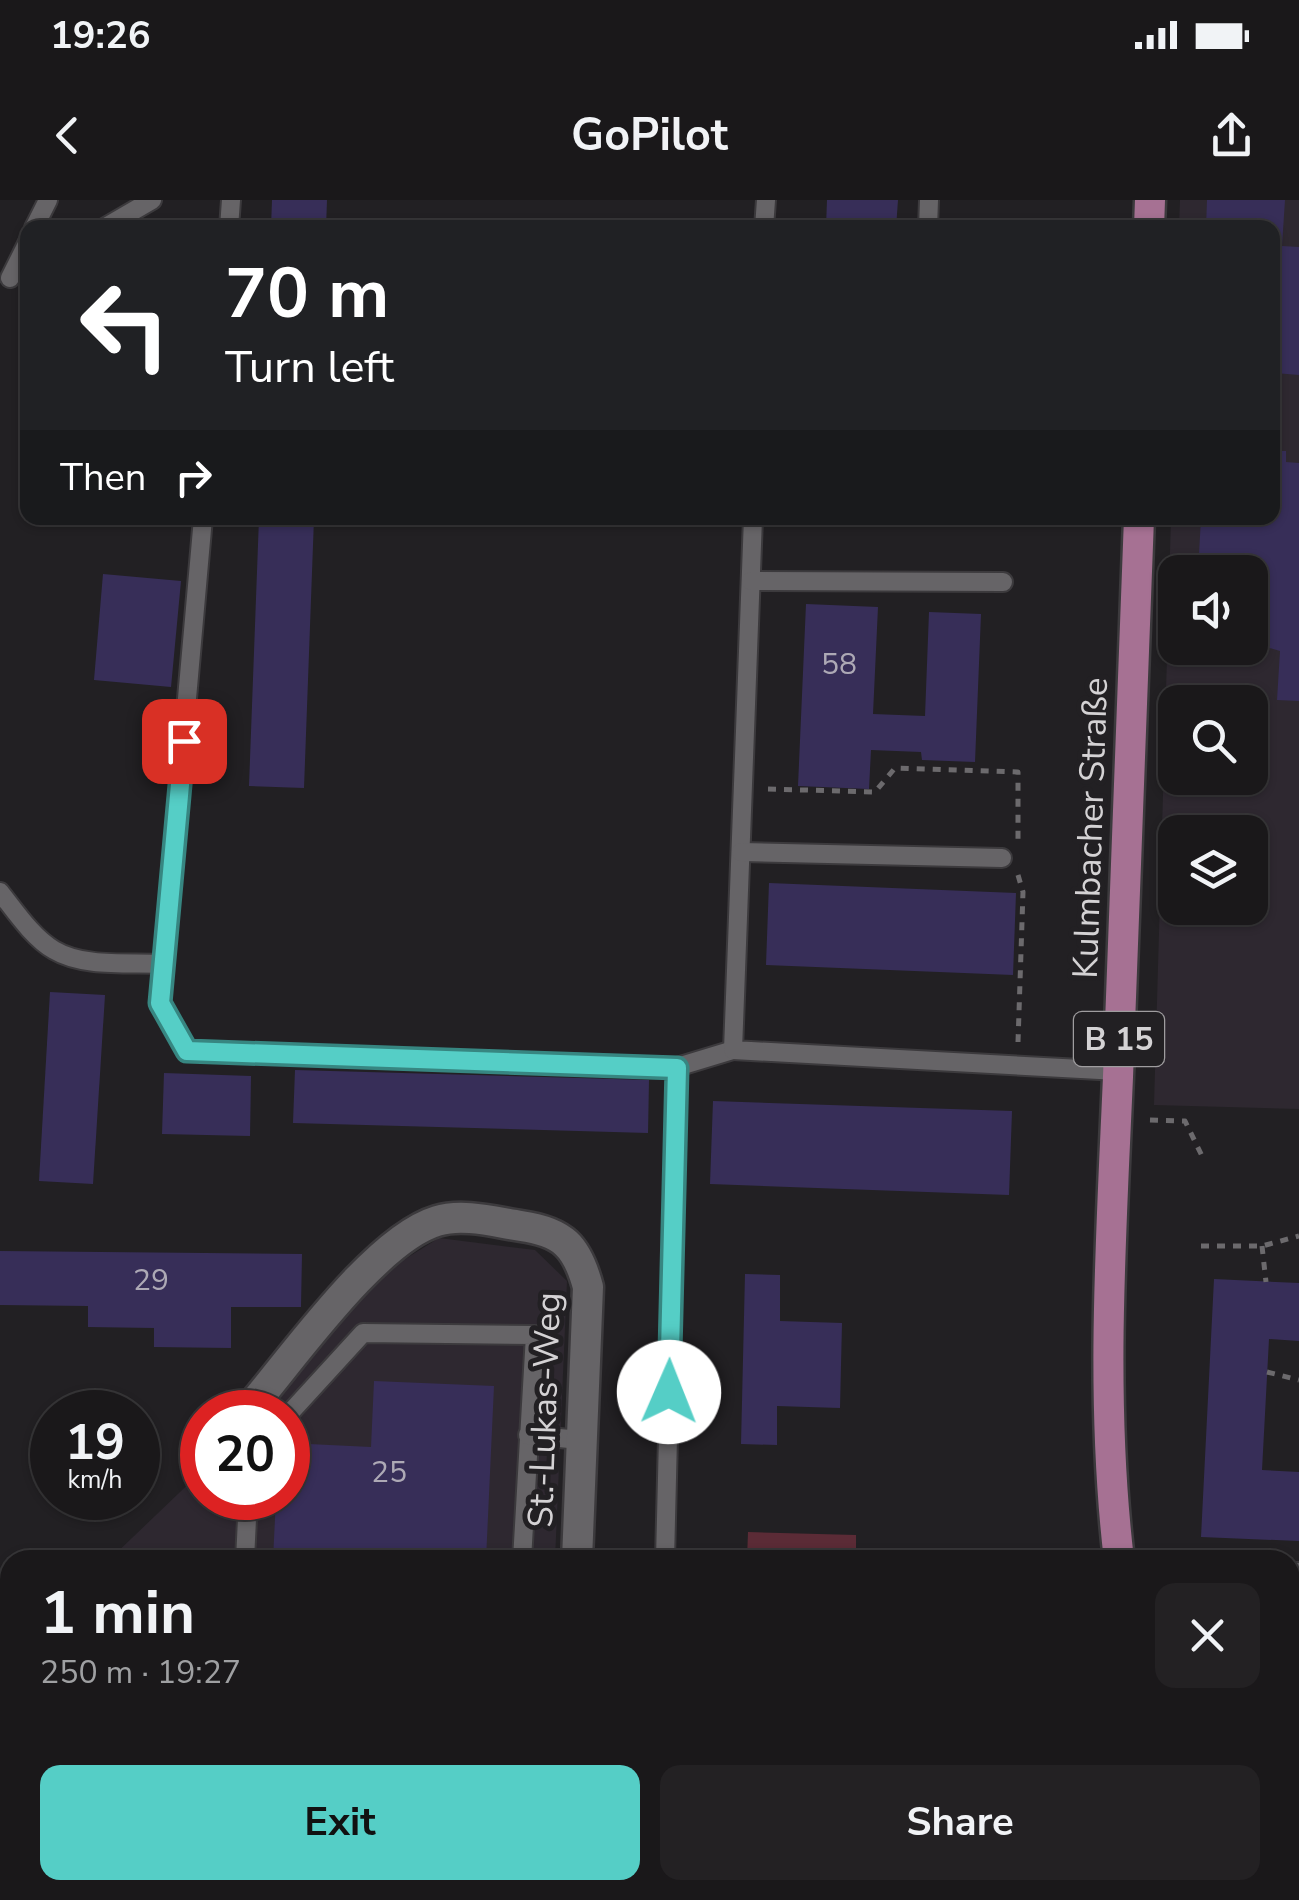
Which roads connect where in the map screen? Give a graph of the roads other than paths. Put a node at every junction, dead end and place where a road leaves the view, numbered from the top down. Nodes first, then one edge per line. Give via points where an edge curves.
1 (152, 200) edge
2 (118, 220) edge
3 (20, 258) edge
4 (20, 273) edge
5 (202, 525) edge
6 (753, 525) edge
7 (1139, 525) edge
8 (751, 581) junction
9 (1003, 582) dead end
10 (741, 852) junction
11 (1002, 858) dead end
12 (0, 892) edge
13 (164, 964) junction
14 (733, 1050) junction
15 (677, 1068) junction
16 (1118, 1071) junction
17 (265, 1390) edge
18 (310, 1392) edge
19 (528, 1435) junction
20 (580, 1440) junction
21 (247, 1520) edge
22 (245, 1550) edge
23 (522, 1550) edge
24 (577, 1550) edge
25 (665, 1550) edge
26 (1118, 1550) edge

1 - 2 lane
3 - 4 lane via 10,278
5 - 13 lane
6 - 8 lane
7 - 16 main road, Kulmbacher Straße / B 15
8 - 9 lane
8 - 10 lane
10 - 11 lane
10 - 14 lane
12 - 13 lane via 53,950 80,959
13 - 15 lane via 160,1003 187,1051
14 - 15 lane
14 - 16 lane
15 - 25 lane
16 - 26 main road, Kulmbacher Straße / B 15 via 1108,1390
17 - 20 street, St.-Lukas-Weg via 399,1240 439,1220 546,1229 568,1244 588,1287
18 - 19 lane via 363,1333 534,1336
19 - 20 lane
19 - 23 lane
20 - 24 street, St.-Lukas-Weg
21 - 22 lane

